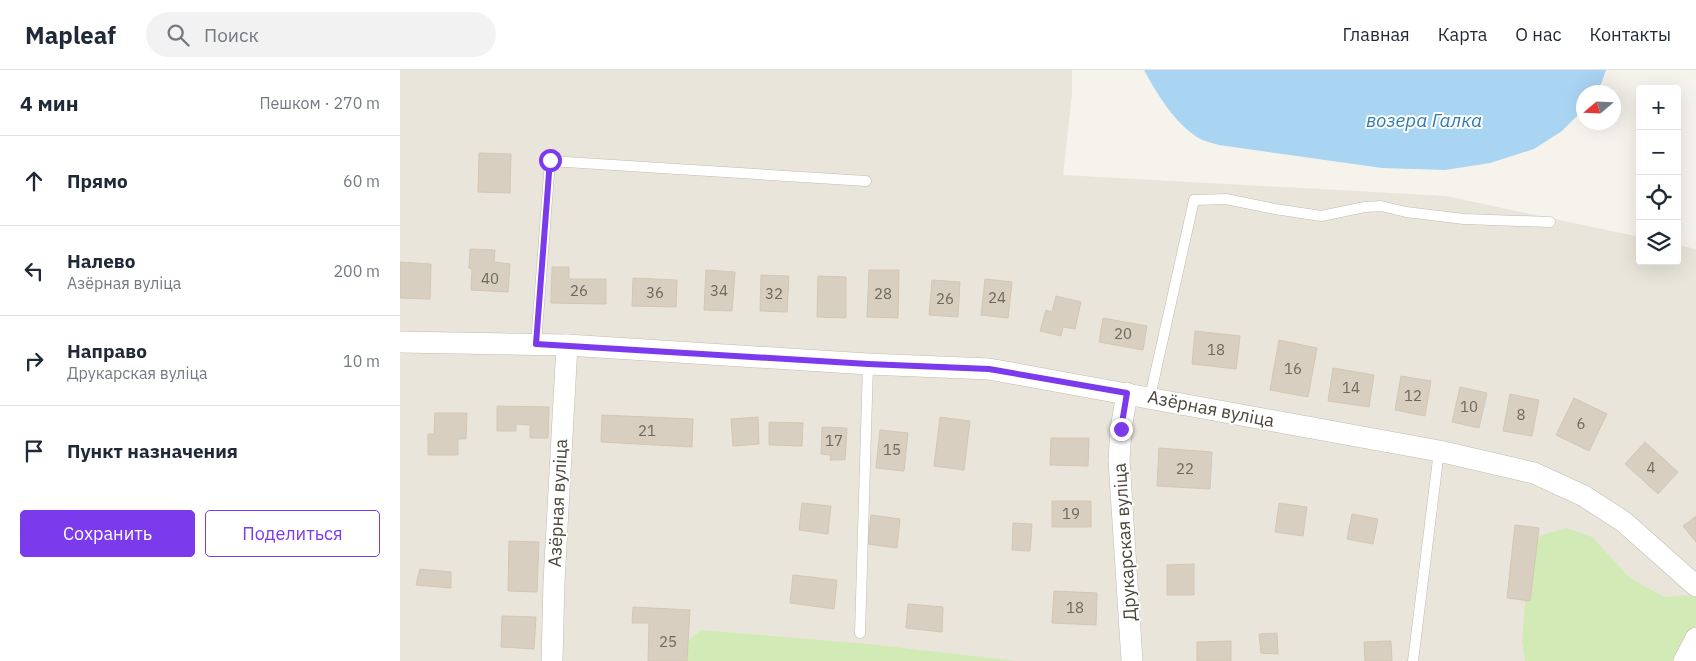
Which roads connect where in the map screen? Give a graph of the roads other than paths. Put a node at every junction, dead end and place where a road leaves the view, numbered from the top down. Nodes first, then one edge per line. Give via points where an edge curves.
1 (866, 181) dead end
2 (1550, 222) dead end
3 (400, 342) edge
4 (536, 344) junction
5 (567, 345) junction
6 (868, 364) junction
7 (1127, 393) junction
8 (1150, 397) junction
9 (1439, 451) junction
10 (1696, 586) edge
11 (860, 633) dead end
12 (1696, 638) edge
13 (552, 661) edge
14 (1132, 661) edge
15 (1413, 661) edge
16 (1684, 661) edge

1 - 4 lane via 550,160
2 - 8 lane via 1464,219 1381,206 1321,216 1226,199 1194,200
3 - 4 street, Азёрная вуліца
4 - 5 street, Азёрная вуліца
5 - 6 street, Азёрная вуліца
5 - 13 street, Азёрная вуліца
6 - 7 street, Азёрная вуліца via 989,369
6 - 11 lane
7 - 8 street, Азёрная вуліца
7 - 14 street, Друкарская вуліца via 1119,460
8 - 9 street, Азёрная вуліца
9 - 10 street, Азёрная вуліца via 1534,473 1584,496 1624,522
9 - 15 lane
12 - 16 street

